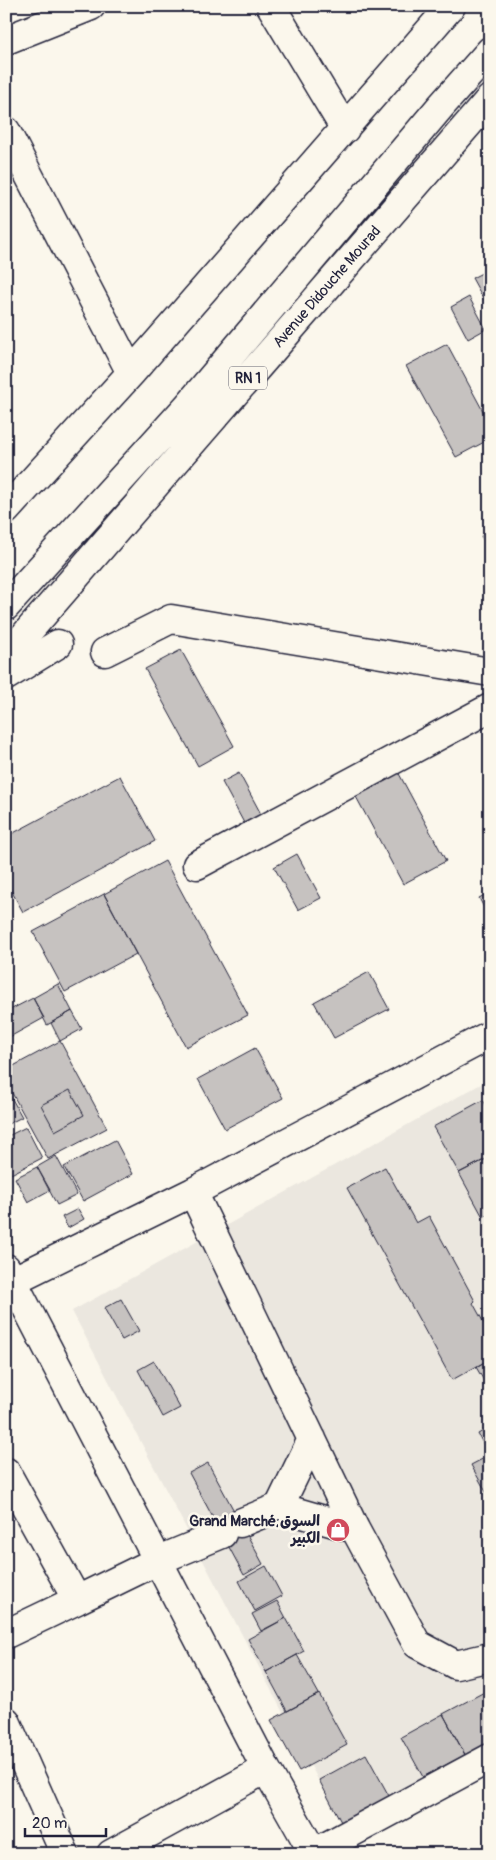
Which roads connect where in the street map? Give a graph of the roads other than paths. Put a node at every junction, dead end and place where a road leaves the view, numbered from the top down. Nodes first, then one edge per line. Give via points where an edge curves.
1 (91, 6) edge
2 (271, 6) edge
3 (451, 6) edge
4 (6, 40) edge
5 (490, 51) edge
6 (490, 99) edge
7 (345, 129) junction
8 (6, 132) edge
9 (131, 373) junction
10 (6, 510) edge
11 (6, 606) edge
12 (58, 644) dead end
13 (105, 652) dead end
14 (6, 657) edge
15 (490, 672) edge
16 (6, 676) edge
17 (490, 708) edge
18 (197, 865) dead end
19 (490, 1035) edge
20 (193, 1192) junction
21 (8, 1277) edge
22 (312, 1439) junction
23 (6, 1472) edge
24 (279, 1507) junction
25 (355, 1529) junction
26 (159, 1560) junction
27 (77, 1600) junction
28 (6, 1634) edge
29 (490, 1657) edge
30 (6, 1720) edge
31 (490, 1758) edge
32 (266, 1769) junction
33 (65, 1854) edge
34 (111, 1854) edge
35 (314, 1854) edge

1 - 4 street
2 - 7 street
3 - 7 street
5 - 11 street, Avenue Didouche Mourad / RN 1 via 187,407
6 - 14 street, Avenue Didouche Mourad / RN 1
7 - 9 street
8 - 9 street
9 - 10 street
12 - 16 street
13 - 15 street via 171,619
17 - 18 street
19 - 20 street
20 - 21 street
20 - 22 street
21 - 26 street
22 - 24 street
22 - 25 street
23 - 27 street
24 - 25 street
24 - 26 street
25 - 29 street via 417,1644 456,1665
26 - 27 street
26 - 32 street
27 - 28 street
30 - 33 street
31 - 35 street
32 - 34 street
32 - 35 street

